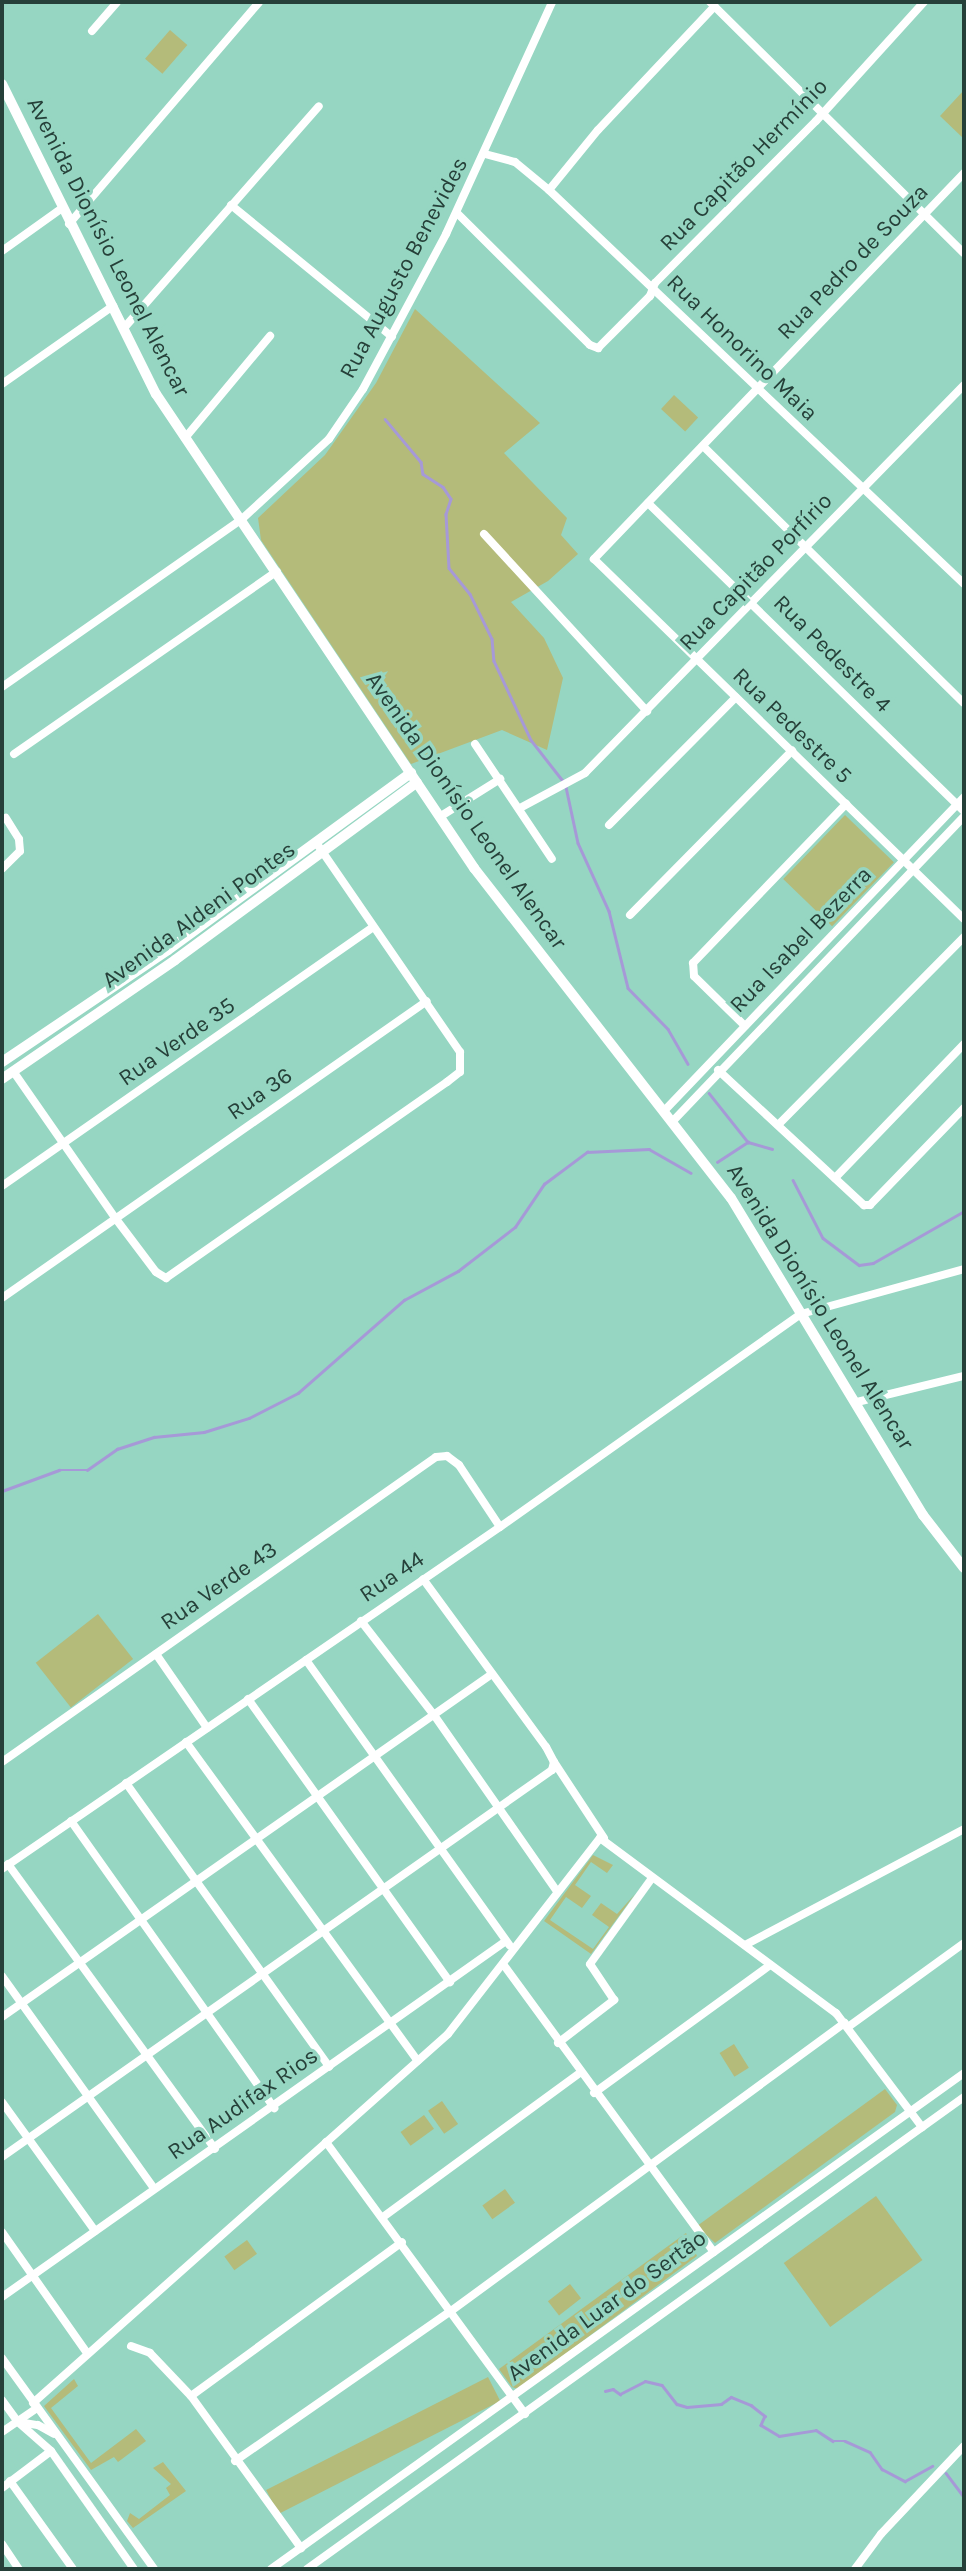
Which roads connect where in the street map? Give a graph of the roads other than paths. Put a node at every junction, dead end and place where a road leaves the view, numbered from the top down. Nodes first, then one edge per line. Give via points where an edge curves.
1 (117, 2) edge
2 (259, 2) edge
3 (552, 2) edge
4 (923, 2) edge
5 (712, 4) edge
6 (92, 31) dead end
7 (2, 84) edge
8 (319, 106) dead end
9 (822, 116) junction
10 (485, 154) junction
11 (964, 173) edge
12 (549, 190) junction
13 (231, 205) junction
14 (62, 208) junction
15 (457, 213) junction
16 (925, 214) junction
17 (69, 224) junction
18 (2, 251) edge
19 (964, 253) edge
20 (653, 289) junction
21 (113, 306) junction
22 (124, 328) junction
23 (270, 336) dead end
24 (392, 337) junction
25 (2, 384) edge
26 (758, 390) junction
27 (962, 390) edge
28 (185, 438) junction
29 (703, 446) junction
30 (863, 489) junction
31 (648, 503) junction
32 (242, 519) junction
33 (484, 534) dead end
34 (806, 549) junction
35 (594, 559) joint
36 (277, 571) junction
37 (964, 584) edge
38 (753, 603) junction
39 (697, 659) junction
40 (2, 687) edge
41 (736, 697) junction
42 (964, 703) edge
43 (647, 711) junction
44 (475, 744) dead end
45 (792, 751) junction
46 (13, 754) dead end
47 (414, 778) junction
48 (500, 779) junction
49 (964, 797) edge
50 (846, 804) junction
51 (520, 807) junction
52 (961, 808) edge
53 (441, 816) junction
54 (964, 817) edge
55 (6, 818) dead end
56 (609, 825) dead end
57 (320, 848) junction
58 (552, 859) dead end
59 (903, 861) junction
60 (2, 869) edge
61 (913, 870) junction
62 (630, 915) dead end
63 (964, 919) edge
64 (373, 927) junction
65 (964, 937) edge
66 (426, 1000) junction
67 (746, 1026) junction
68 (964, 1044) edge
69 (2, 1062) edge
70 (710, 1063) junction
71 (13, 1071) junction
72 (719, 1072) junction
73 (2, 1079) edge
74 (964, 1108) edge
75 (665, 1110) junction
76 (673, 1121) junction
77 (778, 1125) junction
78 (66, 1143) junction
79 (835, 1178) junction
80 (2, 1185) edge
81 (116, 1219) junction
82 (964, 1269) edge
83 (2, 1298) edge
84 (801, 1314) junction
85 (964, 1376) edge
86 (857, 1402) junction
87 (500, 1527) junction
88 (964, 1568) edge
89 (423, 1579) junction
90 (361, 1621) junction
91 (156, 1654) junction
92 (306, 1660) junction
93 (492, 1674) junction
94 (248, 1699) junction
95 (434, 1715) junction
96 (207, 1728) junction
97 (186, 1742) junction
98 (376, 1755) junction
99 (2, 1762) edge
100 (554, 1762) junction
101 (126, 1783) junction
102 (318, 1796) junction
103 (499, 1809) junction
104 (71, 1821) junction
105 (964, 1829) edge
106 (604, 1838) junction
107 (256, 1839) junction
108 (442, 1849) junction
109 (5, 1867) edge
110 (652, 1878) junction
111 (198, 1880) junction
112 (384, 1889) junction
113 (556, 1890) junction
114 (139, 1921) junction
115 (323, 1932) junction
116 (506, 1941) junction
117 (964, 1943) edge
118 (745, 1945) junction
119 (513, 1950) junction
120 (82, 1961) junction
121 (503, 1964) junction
122 (770, 1965) junction
123 (265, 1973) junction
124 (2, 1976) edge
125 (450, 1982) junction
126 (20, 2004) junction
127 (206, 2014) junction
128 (2, 2017) edge
129 (389, 2024) junction
130 (847, 2025) junction
131 (558, 2043) junction
132 (149, 2054) junction
133 (418, 2061) junction
134 (330, 2067) junction
135 (580, 2073) junction
136 (964, 2073) edge
137 (594, 2093) junction
138 (964, 2096) edge
139 (88, 2097) junction
140 (2, 2102) edge
141 (274, 2108) junction
142 (909, 2112) junction
143 (922, 2127) junction
144 (27, 2139) junction
145 (326, 2142) junction
146 (215, 2149) junction
147 (2, 2157) edge
148 (650, 2167) junction
149 (154, 2189) junction
150 (383, 2217) junction
151 (95, 2231) junction
152 (2, 2232) edge
153 (402, 2242) junction
154 (714, 2252) junction
155 (33, 2276) junction
156 (2, 2297) edge
157 (451, 2311) junction
158 (131, 2346) dead end
159 (87, 2353) junction
160 (2, 2358) edge
161 (191, 2396) junction
162 (514, 2398) junction
163 (2, 2400) edge
164 (35, 2405) junction
165 (525, 2414) junction
166 (18, 2422) junction
167 (2, 2432) edge
168 (58, 2437) junction
169 (964, 2446) edge
170 (51, 2451) junction
171 (235, 2461) junction
172 (10, 2481) junction
173 (2, 2488) edge
174 (2, 2544) edge
175 (301, 2549) junction
176 (19, 2569) edge
177 (73, 2569) edge
178 (134, 2569) edge
179 (154, 2569) edge
180 (271, 2569) edge
181 (307, 2569) edge
182 (855, 2569) edge

1 - 6 street
2 - 17 street
3 - 10 street, Rua Augusto Benevides
4 - 9 street, Rua Capitão Hermínio
5 - 9 street
5 - 12 street
7 - 14 main road, Avenida Dionísio Leonel Alencar
8 - 13 street
9 - 16 street
9 - 20 street, Rua Capitão Hermínio
10 - 12 street, Rua Honorino Maia via 515,162
10 - 15 street, Rua Augusto Benevides
11 - 16 street, Rua Pedro de Souza
12 - 20 street, Rua Honorino Maia
13 - 22 street
13 - 24 street
14 - 17 main road, Avenida Dionísio Leonel Alencar
14 - 18 street
15 - 20 street, Rua Capitão Hermínio via 590,345 604,344
15 - 24 street, Rua Augusto Benevides
16 - 19 street
16 - 26 street, Rua Pedro de Souza
17 - 21 main road, Avenida Dionísio Leonel Alencar
20 - 26 street, Rua Honorino Maia
21 - 22 main road, Avenida Dionísio Leonel Alencar
21 - 25 street
22 - 28 main road, Avenida Dionísio Leonel Alencar via 149,384
23 - 28 street
24 - 32 street, Rua Augusto Benevides via 329,439
26 - 29 street, Rua Pedro de Souza
26 - 30 street, Rua Honorino Maia
27 - 30 street, Rua Capitão Porfírio
28 - 32 main road, Avenida Dionísio Leonel Alencar
29 - 31 street, Rua Pedro de Souza
29 - 34 street
30 - 34 street, Rua Capitão Porfírio
30 - 37 street, Rua Honorino Maia
31 - 35 street, Rua Pedro de Souza
31 - 38 street, Rua Pedestre 4
32 - 36 main road, Avenida Dionísio Leonel Alencar
32 - 40 street, Rua Augusto Benevides
33 - 43 street
34 - 38 street, Rua Capitão Porfírio
34 - 42 street
35 - 39 street, Rua Pedestre 5
36 - 46 street
36 - 47 main road, Avenida Dionísio Leonel Alencar
38 - 39 street, Rua Capitão Porfírio
38 - 52 street, Rua Pedestre 4
39 - 41 street, Rua Pedestre 5
39 - 43 street, Rua Capitão Porfírio
41 - 45 street, Rua Pedestre 5
41 - 56 street
43 - 51 street, Rua Capitão Porfírio via 585,773
44 - 48 street
45 - 50 street, Rua Pedestre 5
45 - 62 street
47 - 53 main road, Avenida Dionísio Leonel Alencar
47 - 57 main road, Avenida Aldeni Pontes
48 - 51 street
48 - 53 street
49 - 52 street, Rua Isabel Bezerra
50 - 59 street, Rua Pedestre 5
50 - 67 street via 693,963 691,973
51 - 58 street
52 - 59 street, Rua Isabel Bezerra
53 - 75 main road, Avenida Dionísio Leonel Alencar via 528,940
54 - 61 street, Rua Isabel Bezerra
55 - 60 street via 19,839 20,851
57 - 64 street
57 - 69 main road, Avenida Aldeni Pontes
57 - 71 main road, Avenida Aldeni Pontes
59 - 61 street, Rua Pedestre 5
59 - 67 street, Rua Isabel Bezerra
61 - 63 street, Rua Pedestre 5
61 - 72 street, Rua Isabel Bezerra
64 - 66 street
64 - 78 street, Rua Verde 35
65 - 77 street
66 - 81 street, Rua 36
66 - 81 street via 462,1059 460,1072 202,1256 166,1278
67 - 70 street, Rua Isabel Bezerra
68 - 79 street
70 - 72 street
70 - 75 street, Rua Isabel Bezerra
71 - 73 main road, Avenida Aldeni Pontes
71 - 78 street
72 - 76 street, Rua Isabel Bezerra
72 - 77 street
74 - 79 street via 870,1205 862,1204
75 - 76 main road, Avenida Dionísio Leonel Alencar
76 - 84 main road, Avenida Dionísio Leonel Alencar via 738,1208
77 - 79 street
78 - 80 street, Rua Verde 35
78 - 81 street
81 - 83 street, Rua 36
82 - 84 street, Rua 44
84 - 86 main road, Avenida Dionísio Leonel Alencar
84 - 87 street, Rua 44
85 - 86 street
86 - 88 main road, Avenida Dionísio Leonel Alencar via 923,1515
87 - 89 street, Rua 44
87 - 91 street, Rua Verde 43 via 459,1465 447,1456 430,1459
89 - 90 street, Rua 44
89 - 93 street
90 - 92 street, Rua 44
90 - 95 street
91 - 96 street
91 - 99 street, Rua Verde 43
92 - 94 street, Rua 44
92 - 98 street
93 - 95 street
93 - 100 street
94 - 96 street, Rua 44
94 - 102 street
95 - 98 street
95 - 103 street
96 - 97 street, Rua 44
97 - 101 street, Rua 44
97 - 107 street
98 - 102 street
98 - 108 street
100 - 103 street via 552,1770
100 - 106 street
101 - 104 street, Rua 44
101 - 111 street
102 - 107 street
102 - 112 street
103 - 108 street
103 - 113 street
104 - 109 street, Rua 44
104 - 114 street
105 - 118 street
106 - 110 street
106 - 113 street via 593,1843
107 - 111 street
107 - 115 street
108 - 112 street
108 - 116 street
109 - 120 street
110 - 118 street
110 - 131 street via 590,1964 614,2000
111 - 114 street
111 - 123 street
112 - 115 street
112 - 125 street
113 - 119 street
114 - 120 street
114 - 127 street
115 - 123 street
115 - 129 street
116 - 119 street
116 - 125 street, Rua Audifax Rios
117 - 130 street
118 - 122 street
119 - 121 street
120 - 126 street
120 - 132 street
121 - 131 street
121 - 133 street via 463,2018
122 - 130 street
122 - 137 street
123 - 127 street
123 - 134 street
124 - 126 street
125 - 129 street, Rua Audifax Rios
126 - 128 street
126 - 139 street
127 - 132 street
127 - 141 street
129 - 133 street
129 - 134 street, Rua Audifax Rios
130 - 142 street
130 - 148 street
131 - 135 street
132 - 139 street
132 - 146 street
133 - 145 street
134 - 141 street, Rua Audifax Rios
135 - 137 street
135 - 150 street
136 - 142 street, Avenida Luar do Sertão
137 - 148 street
138 - 143 street, Avenida Luar do Sertão
139 - 144 street
139 - 149 street
140 - 144 street
141 - 146 street, Rua Audifax Rios
142 - 143 street
142 - 154 street, Avenida Luar do Sertão
143 - 165 street, Avenida Luar do Sertão
144 - 147 street
144 - 151 street
145 - 150 street
145 - 159 street
146 - 149 street, Rua Audifax Rios
148 - 154 street
148 - 157 street
149 - 151 street, Rua Audifax Rios
150 - 153 street
151 - 155 street, Rua Audifax Rios
152 - 155 street
153 - 157 street
153 - 161 street
154 - 162 street, Avenida Luar do Sertão
155 - 156 street, Rua Audifax Rios
155 - 159 street
157 - 162 street
157 - 171 street
158 - 161 street via 150,2353
159 - 164 street
160 - 164 street
161 - 171 street
162 - 165 street
162 - 175 street, Avenida Luar do Sertão
163 - 166 street
164 - 166 street
164 - 168 street
165 - 181 street, Avenida Luar do Sertão
166 - 167 street
166 - 168 street via 38,2425
166 - 170 street
168 - 179 street
169 - 182 street via 881,2534
170 - 172 street
170 - 178 street
171 - 175 street
172 - 173 street
172 - 177 street
174 - 176 street
175 - 180 street, Avenida Luar do Sertão

